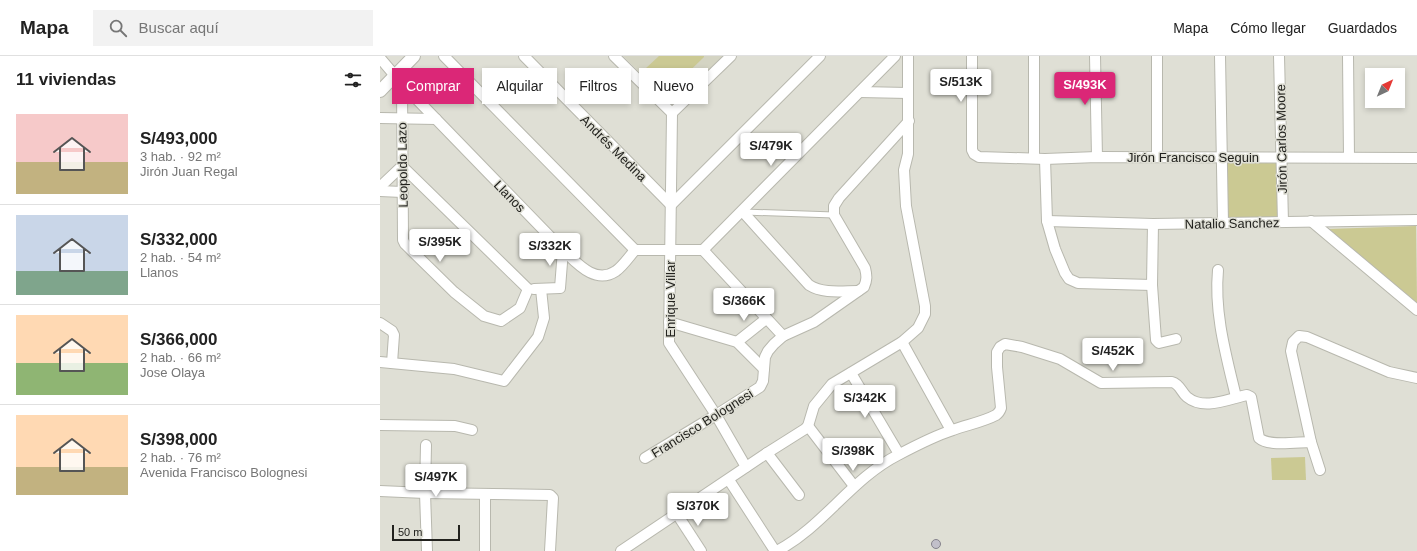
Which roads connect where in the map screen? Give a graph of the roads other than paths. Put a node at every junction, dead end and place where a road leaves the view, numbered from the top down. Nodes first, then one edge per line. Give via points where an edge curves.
1 (414, 56) edge
2 (444, 56) edge
3 (524, 56) edge
4 (614, 56) edge
5 (731, 56) edge
6 (820, 56) edge
7 (895, 56) edge
8 (908, 56) edge
9 (972, 56) edge
10 (1034, 56) edge
11 (1095, 56) edge
12 (1157, 56) edge
13 (1220, 56) edge
14 (1279, 56) edge
15 (1348, 56) edge
16 (380, 58) edge
17 (406, 68) edge
18 (392, 73) edge
19 (392, 84) edge
20 (380, 91) edge
21 (860, 92) junction
22 (908, 93) junction
23 (400, 104) edge
24 (421, 104) edge
25 (672, 113) junction
26 (380, 118) edge
27 (402, 119) junction
28 (436, 119) junction
29 (909, 121) junction
30 (1096, 157) junction
31 (1157, 157) junction
32 (1222, 157) junction
33 (1282, 157) junction
34 (1349, 157) junction
35 (1034, 158) junction
36 (1417, 158) edge
37 (1045, 159) junction
38 (402, 166) junction
39 (380, 187) edge
40 (380, 191) edge
41 (402, 192) junction
42 (671, 205) junction
43 (742, 212) junction
44 (834, 215) junction
45 (1417, 220) edge
46 (1047, 221) junction
47 (1311, 221) junction
48 (1223, 222) junction
49 (1283, 222) junction
50 (1153, 224) junction
51 (562, 250) junction
52 (635, 250) junction
53 (670, 250) junction
54 (704, 250) junction
55 (1218, 270) dead end
56 (1152, 285) junction
57 (541, 288) junction
58 (528, 289) junction
59 (858, 291) junction
60 (1417, 310) edge
61 (766, 319) junction
62 (669, 322) junction
63 (380, 323) edge
64 (380, 329) edge
65 (394, 335) junction
66 (783, 336) junction
67 (1176, 339) dead end
68 (737, 342) junction
69 (902, 342) junction
70 (380, 362) edge
71 (392, 363) junction
72 (764, 368) junction
73 (851, 373) junction
74 (1417, 378) edge
75 (1236, 397) junction
76 (716, 415) junction
77 (380, 425) edge
78 (808, 426) junction
79 (472, 430) dead end
80 (951, 430) junction
81 (1311, 442) junction
82 (426, 445) dead end
83 (767, 453) junction
84 (898, 454) junction
85 (645, 458) dead end
86 (746, 467) junction
87 (1320, 470) dead end
88 (729, 480) junction
89 (854, 486) junction
90 (380, 491) edge
91 (425, 493) junction
92 (485, 494) junction
93 (799, 495) dead end
94 (677, 514) junction
95 (625, 550) edge
96 (427, 551) edge
97 (485, 551) edge
98 (550, 551) edge
99 (701, 551) edge
100 (776, 551) edge

1 - 17 street
2 - 52 street
3 - 42 street, Andrés Medina
4 - 25 street
5 - 25 street
6 - 42 street
7 - 21 street
8 - 22 street
9 - 35 street, Jirón Francisco Seguin via 974,154
10 - 35 street
11 - 30 street
12 - 31 street
13 - 32 street
14 - 33 street, Jirón Carlos Moore
15 - 34 street
16 - 18 street, Llanos
19 - 20 street
21 - 22 street
21 - 43 street
22 - 29 street
23 - 27 street, Leopoldo Lazo
24 - 28 street, Llanos
25 - 42 street, Enrique Villar
26 - 27 street
27 - 28 street
27 - 38 street, Leopoldo Lazo
28 - 51 street, Llanos
29 - 44 street via 839,198 834,206
29 - 69 street via 908,154 904,170 906,206 925,314 918,328
30 - 31 street, Jirón Francisco Seguin
30 - 37 street, Jirón Francisco Seguin
31 - 32 street, Jirón Francisco Seguin
32 - 33 street, Jirón Francisco Seguin
32 - 48 street
33 - 34 street, Jirón Francisco Seguin
33 - 49 street, Jirón Carlos Moore
34 - 36 street, Jirón Francisco Seguin
35 - 37 street, Jirón Francisco Seguin
37 - 46 street
38 - 39 street
38 - 41 street, Leopoldo Lazo
38 - 58 street
40 - 41 street
41 - 58 street, Leopoldo Lazo via 405,244 454,292 484,316 501,321 520,308
42 - 53 street, Enrique Villar
43 - 44 lane
43 - 54 street
43 - 59 street via 809,285 822,291
44 - 59 street, Francisco Bolognesi via 867,275 864,287
45 - 47 street, Natalio Sanchez
46 - 50 street, Natalio Sanchez
46 - 56 street via 1065,273 1073,282
47 - 49 street, Natalio Sanchez
47 - 60 street
48 - 49 street, Natalio Sanchez
48 - 50 street, Natalio Sanchez
50 - 56 street
51 - 52 street, Llanos via 589,273 599,276 609,275 617,270
51 - 57 street via 560,288
52 - 53 street
53 - 54 street
53 - 62 street, Enrique Villar
54 - 61 street
55 - 75 street via 1216,290 1221,332
56 - 67 street via 1156,340 1159,343
57 - 58 street
57 - 71 street via 544,318 538,337 504,381 454,369
59 - 66 street, Francisco Bolognesi via 814,322
61 - 66 street
61 - 68 street
62 - 68 street
62 - 76 street, Enrique Villar via 669,343
63 - 65 street
64 - 65 street
65 - 71 street
66 - 72 street, Francisco Bolognesi via 768,351
68 - 72 street
69 - 73 street
69 - 80 street
70 - 71 street
72 - 76 street, Francisco Bolognesi via 760,387
73 - 78 street via 832,384 821,396 814,406
73 - 84 street
74 - 81 street via 1389,372 1307,336 1299,336 1293,342 1291,351
75 - 80 street via 1202,404 1191,400 1176,383 1172,382 1101,383 1060,359 1005,344 996,352 1000,412
75 - 81 street via 1251,397 1259,438 1263,442
76 - 85 street, Francisco Bolognesi
76 - 86 street, Enrique Villar
77 - 79 street via 454,426
78 - 83 street
78 - 89 street
80 - 84 street
81 - 87 street
82 - 91 street
83 - 86 street
83 - 93 street
84 - 89 street via 868,473
86 - 88 street
88 - 94 street
88 - 100 street
89 - 100 street via 812,528
90 - 91 street
91 - 92 street
91 - 96 street
92 - 97 street
92 - 98 street via 552,496
94 - 95 street
94 - 99 street

